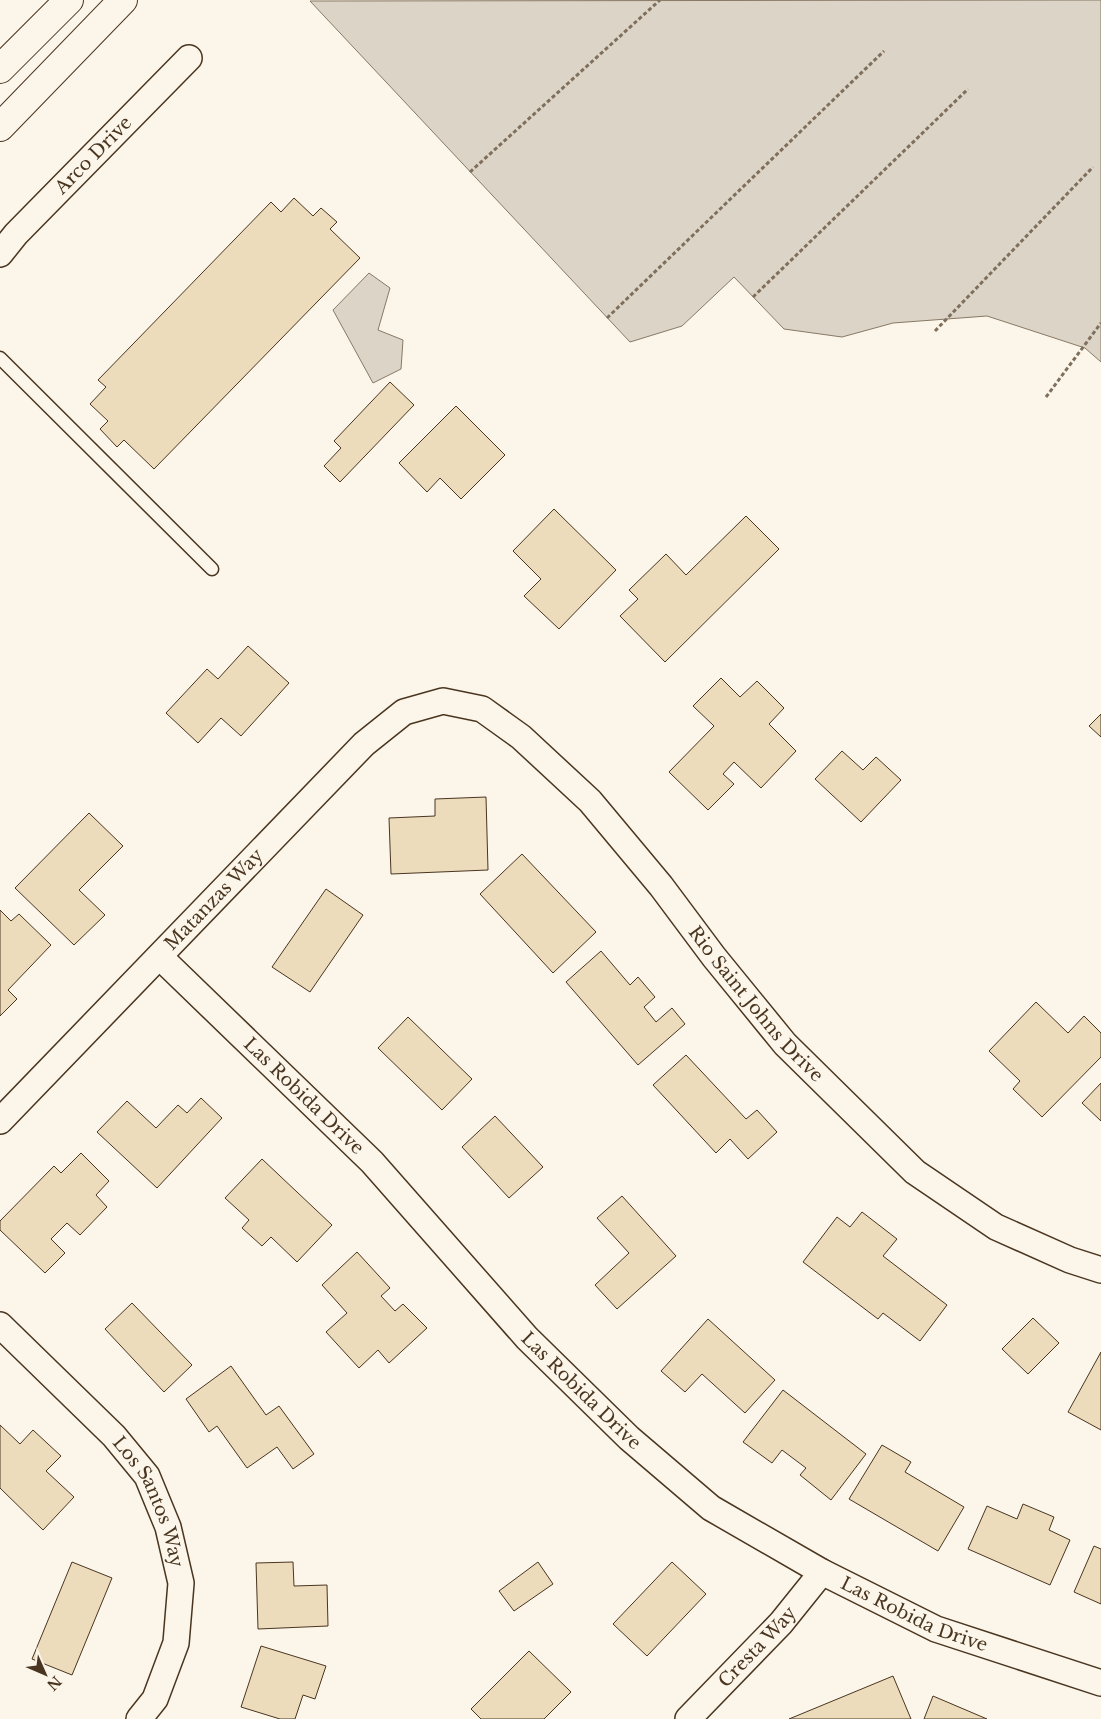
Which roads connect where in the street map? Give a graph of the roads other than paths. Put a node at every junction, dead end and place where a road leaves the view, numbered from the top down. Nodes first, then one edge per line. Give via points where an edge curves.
1 (69, 0) edge
2 (123, 0) edge
3 (189, 58) dead end
4 (0, 69) edge
5 (0, 127) edge
6 (0, 254) edge
7 (0, 358) edge
8 (212, 569) dead end
9 (443, 701) joint
10 (160, 957) junction
11 (0, 1121) edge
12 (1101, 1270) edge
13 (0, 1325) edge
14 (822, 1572) junction
15 (1101, 1683) edge
16 (139, 1719) edge
17 (688, 1719) edge

1 - 4 highway
2 - 5 highway
3 - 6 street, Arco Drive
7 - 8 lane
9 - 10 street, Matanzas Way via 404,712 364,744
9 - 12 street, Rio Saint Johns Drive via 482,709 521,737 590,801 785,1044 915,1172 996,1227
10 - 11 street, Matanzas Way
10 - 14 street, Las Robida Drive via 372,1162 528,1338 630,1438 711,1508
13 - 16 street, Los Santos Way via 114,1436 146,1476 168,1527 181,1583 176,1643 155,1699
14 - 15 street, Las Robida Drive via 936,1629
14 - 17 street, Cresta Way via 781,1623

